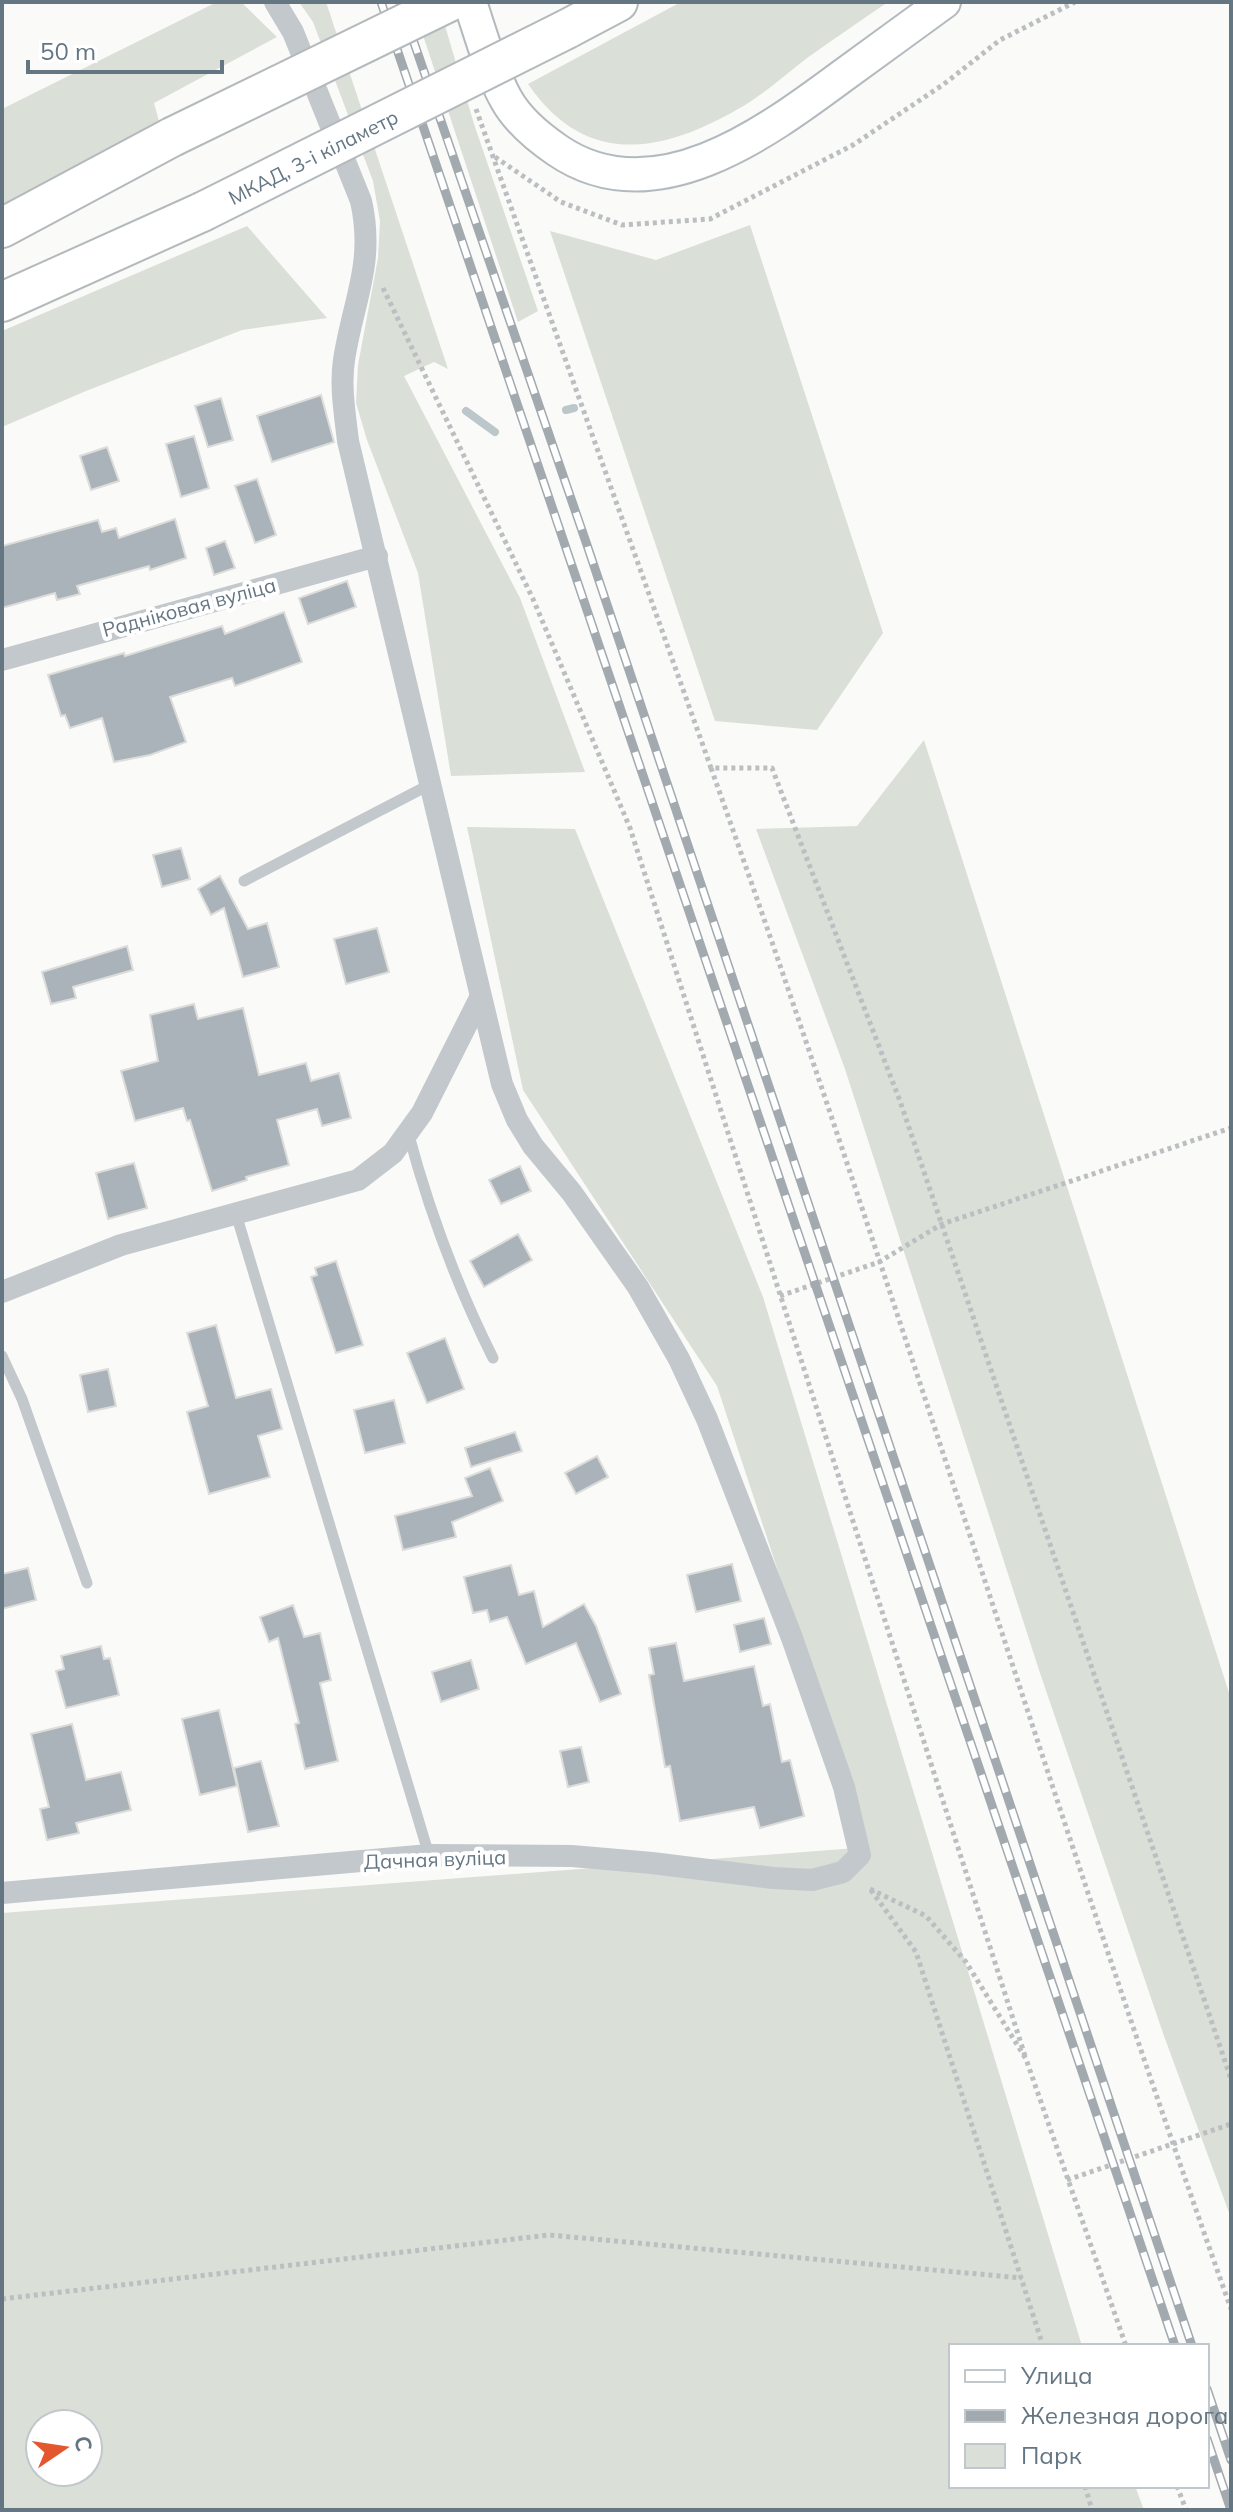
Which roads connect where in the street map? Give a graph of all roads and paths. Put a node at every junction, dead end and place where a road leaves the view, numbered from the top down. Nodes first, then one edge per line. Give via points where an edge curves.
1 (275, 2) edge
2 (449, 2) edge
3 (470, 2) edge
4 (618, 2) edge
5 (944, 2) edge
6 (476, 108) dead end
7 (2, 228) edge
8 (367, 255) junction
9 (2, 302) edge
10 (377, 556) junction
11 (2, 660) edge
12 (711, 768) junction
13 (431, 784) junction
14 (244, 881) dead end
15 (480, 998) junction
16 (1231, 1128) edge
17 (408, 1132) junction
18 (236, 1214) junction
19 (942, 1224) junction
20 (879, 1262) junction
21 (2, 1292) edge
22 (780, 1296) junction
23 (2, 1356) edge
24 (493, 1358) dead end
25 (87, 1583) dead end
26 (429, 1855) junction
27 (860, 1855) junction
28 (870, 1889) junction
29 (2, 1893) edge
30 (1026, 2059) junction
31 (1231, 2079) edge
32 (1231, 2124) edge
33 (1172, 2144) junction
34 (1067, 2180) junction
35 (1022, 2278) junction
36 (2, 2299) edge
37 (1231, 2309) edge
38 (1042, 2344) edge
39 (1125, 2344) edge
40 (1086, 2488) edge
41 (1178, 2488) edge
42 (1092, 2510) edge
43 (1186, 2510) edge

1 - 8 street via 293,32 361,201
2 - 7 highway, bridge via 172,137
3 - 5 main road via 506,99 537,137 597,169 647,175 676,170 750,139
4 - 9 highway, МКАД, 3-і кіламетр, bridge via 202,212
6 - 12 path
8 - 10 street via 344,362 344,407
8 - 22 path via 533,599 630,828
10 - 11 street, Радніковая вуліца
10 - 13 street
12 - 19 path via 772,768
12 - 20 path
13 - 14 lane
13 - 15 street
15 - 17 street
15 - 27 street via 517,1120 638,1287 707,1419 792,1638 844,1787
16 - 19 path
17 - 18 street via 393,1153 358,1180
17 - 24 lane via 465,1302
18 - 21 street via 121,1245
18 - 26 lane
19 - 20 path
19 - 31 path
20 - 22 path
20 - 33 path
22 - 30 path
23 - 25 lane
26 - 27 street, Дачная вуліца via 572,1856 812,1880 843,1872
26 - 29 street, Дачная вуліца
27 - 28 path
28 - 30 path via 926,1916 966,1962
28 - 35 path via 916,1952
30 - 34 path
32 - 33 path
33 - 34 path
33 - 37 path
34 - 39 path
35 - 36 path via 549,2235
35 - 38 path
40 - 42 path
41 - 43 path

